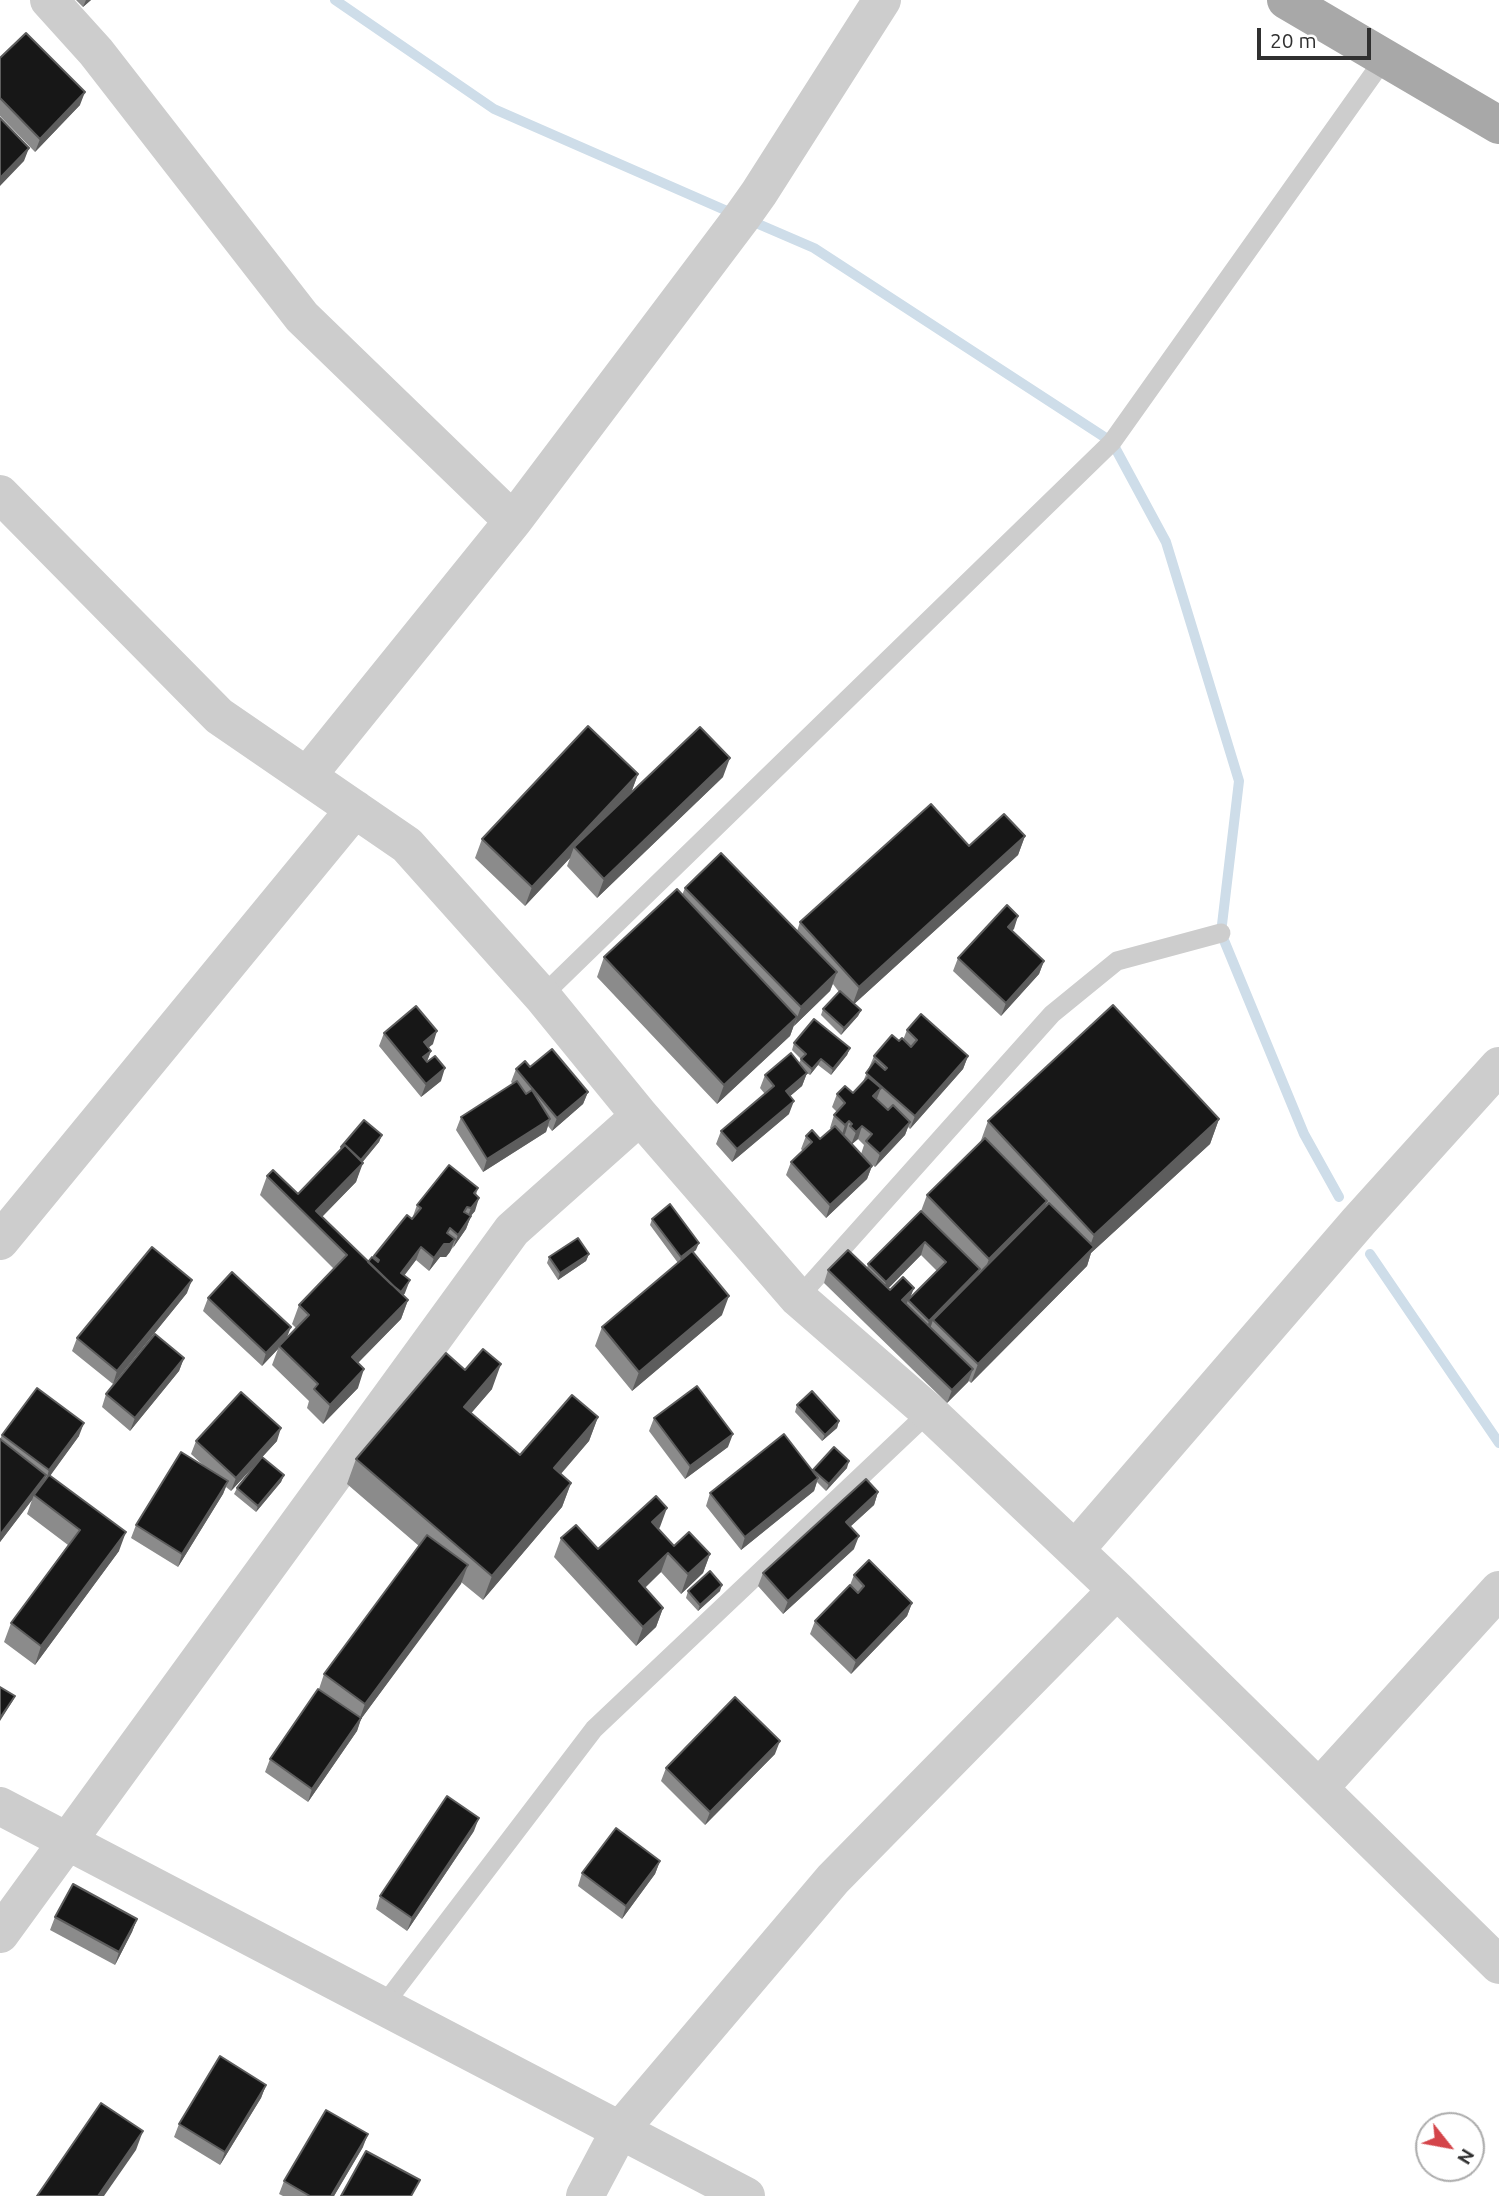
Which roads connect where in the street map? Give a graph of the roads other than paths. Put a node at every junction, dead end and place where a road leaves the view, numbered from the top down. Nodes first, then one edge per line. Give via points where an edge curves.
1 (49, 0) edge
2 (882, 0) edge
3 (1286, 0) edge
4 (1384, 59) junction
5 (1499, 125) edge
6 (0, 494) edge
7 (513, 521) junction
8 (307, 776) junction
9 (355, 809) junction
10 (1221, 933) dead end
11 (542, 996) junction
12 (1499, 1066) edge
13 (640, 1116) junction
14 (0, 1241) edge
15 (799, 1298) junction
16 (929, 1412) junction
17 (1075, 1550) junction
18 (1117, 1590) junction
19 (1499, 1590) edge
20 (1319, 1788) junction
21 (0, 1806) edge
22 (68, 1841) junction
23 (0, 1934) edge
24 (1499, 1965) edge
25 (383, 2006) junction
26 (620, 2130) junction
27 (585, 2196) edge
28 (746, 2196) edge

1 - 7 street via 96,52 302,317
2 - 7 street via 759,193
3 - 4 main road
4 - 5 main road
4 - 11 lane via 1112,442
6 - 8 street via 219,716
7 - 8 street
8 - 9 street
9 - 11 street via 407,845
9 - 14 street
10 - 15 lane via 1117,961 1052,1014
11 - 13 street
12 - 17 street via 1359,1220
13 - 15 street
13 - 22 street via 512,1230
15 - 16 street
16 - 17 street
16 - 25 lane via 594,1729
17 - 18 street
18 - 20 street
18 - 26 street via 833,1879
19 - 20 street
20 - 24 street
21 - 22 street
22 - 23 street
22 - 25 street
25 - 26 street
26 - 27 street
26 - 28 street

